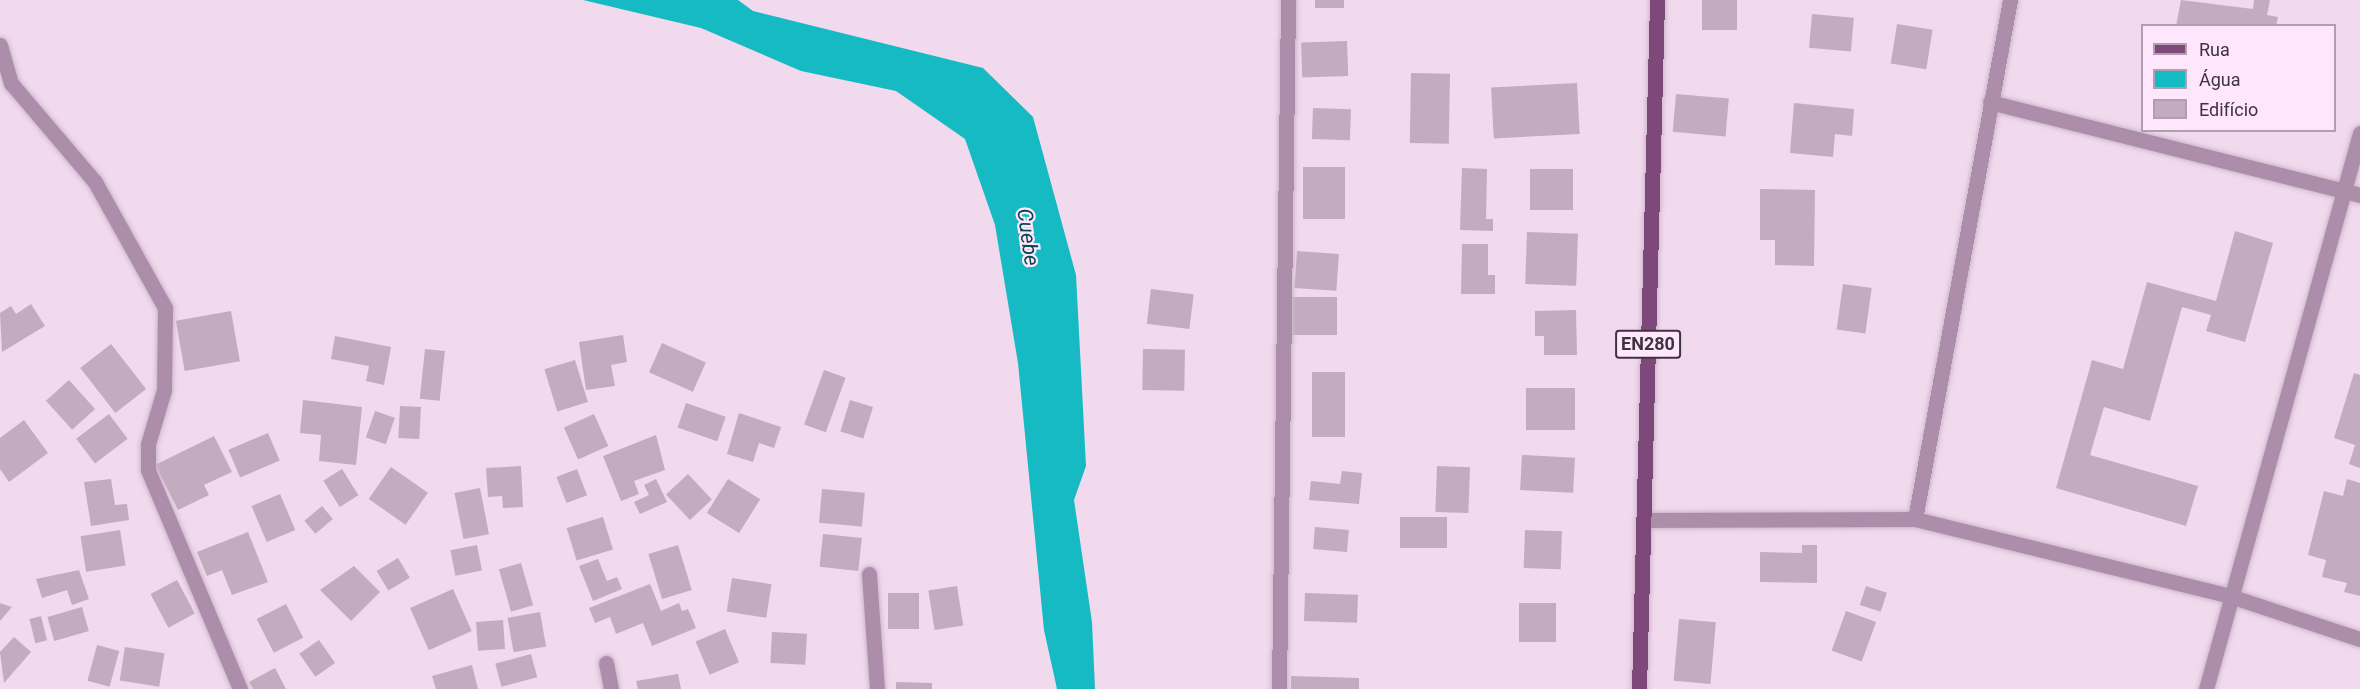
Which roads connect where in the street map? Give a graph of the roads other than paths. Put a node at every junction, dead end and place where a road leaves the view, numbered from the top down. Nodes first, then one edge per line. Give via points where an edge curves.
1 (1288, 0) edge
2 (1657, 0) edge
3 (2010, 0) edge
4 (0, 45) edge
5 (1990, 102) junction
6 (2360, 133) edge
7 (2342, 191) junction
8 (2360, 195) edge
9 (1915, 519) junction
10 (1643, 520) junction
11 (868, 574) dead end
12 (2230, 596) junction
13 (2360, 639) edge
14 (606, 663) dead end
15 (240, 689) edge
16 (611, 689) edge
17 (877, 689) edge
18 (1279, 689) edge
19 (1640, 689) edge
20 (2206, 689) edge

1 - 18 street
2 - 10 main road, EN280
3 - 5 street
4 - 15 street via 11,83 95,182 165,308 164,390 148,444 148,470
5 - 7 street
5 - 9 street
6 - 7 street
7 - 8 street
7 - 12 street
9 - 10 street
9 - 12 street
10 - 19 main road, EN280
11 - 17 street
12 - 13 street
12 - 20 street
14 - 16 street

